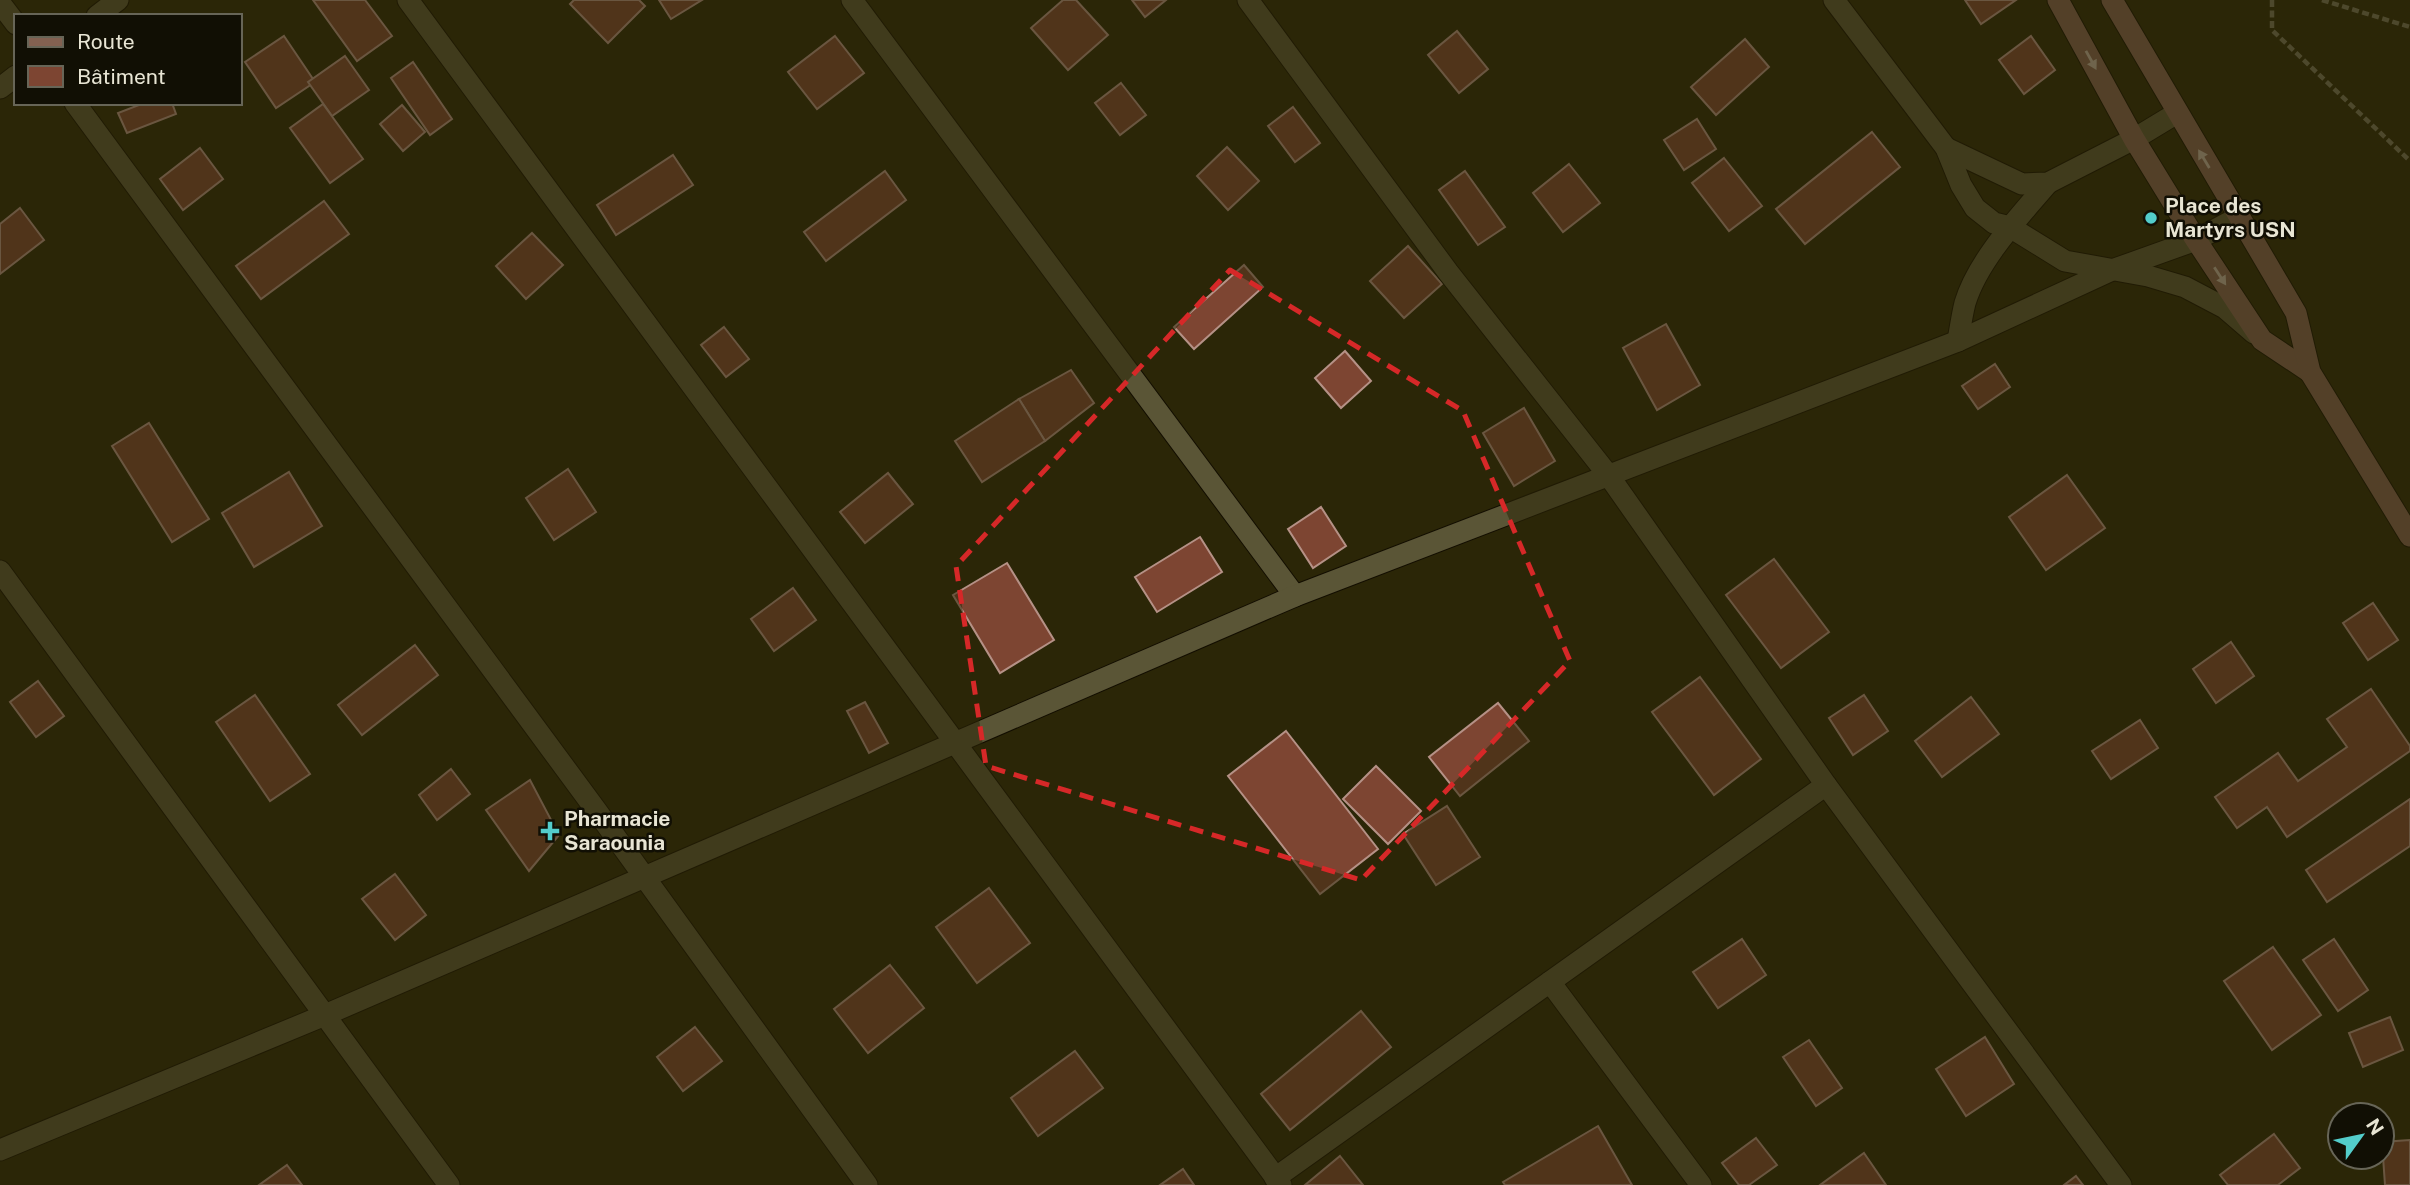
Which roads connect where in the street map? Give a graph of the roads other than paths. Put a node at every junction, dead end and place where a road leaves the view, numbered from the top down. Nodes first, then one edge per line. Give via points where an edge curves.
1 (118, 0) edge
2 (408, 0) edge
3 (852, 0) edge
4 (1248, 0) edge
5 (1834, 0) edge
6 (2058, 0) edge
7 (2112, 0) edge
8 (0, 3) edge
9 (100, 14) edge
10 (14, 21) edge
11 (76, 105) edge
12 (2177, 113) junction
13 (2134, 139) junction
14 (1947, 148) junction
15 (2048, 183) junction
16 (1975, 208) junction
17 (2239, 217) junction
18 (2010, 227) junction
19 (2196, 240) junction
20 (1986, 263) junction
21 (2112, 270) junction
22 (2262, 340) junction
23 (1958, 341) junction
24 (2310, 372) junction
25 (1609, 476) junction
26 (2410, 536) edge
27 (0, 570) edge
28 (1295, 596) junction
29 (955, 743) junction
30 (1826, 785) junction
31 (643, 877) junction
32 (1550, 982) junction
33 (325, 1015) junction
34 (0, 1150) edge
35 (1278, 1182) edge
36 (449, 1185) edge
37 (867, 1185) edge
38 (1701, 1185) edge
39 (2121, 1185) edge

1 - 9 street
2 - 29 street
3 - 28 street
4 - 25 street via 1448,272
5 - 14 street
6 -> 13 main road
7 - 12 main road
8 - 10 street
11 - 31 street
12 - 13 street
17 -> 12 main road
13 - 15 street
13 - 19 main road
14 - 15 street via 2022,184
14 - 16 street
15 - 18 street
16 - 18 street via 1993,223
16 - 20 street via 1985,232
17 - 19 street
17 - 24 main road via 2296,313
18 - 20 street
18 - 21 street via 2065,261
19 - 21 street
19 -> 22 main road
20 - 23 street via 1965,302
21 - 22 street via 2185,287 2225,308
21 - 23 street
22 - 24 main road
23 - 25 street
24 - 26 main road
25 - 28 street
25 - 30 street
27 - 33 street
28 - 29 street
29 - 31 street
29 - 35 street
30 - 32 street
30 - 39 street
31 - 33 street
31 - 37 street
32 - 35 street
32 - 38 street
33 - 34 street
33 - 36 street

